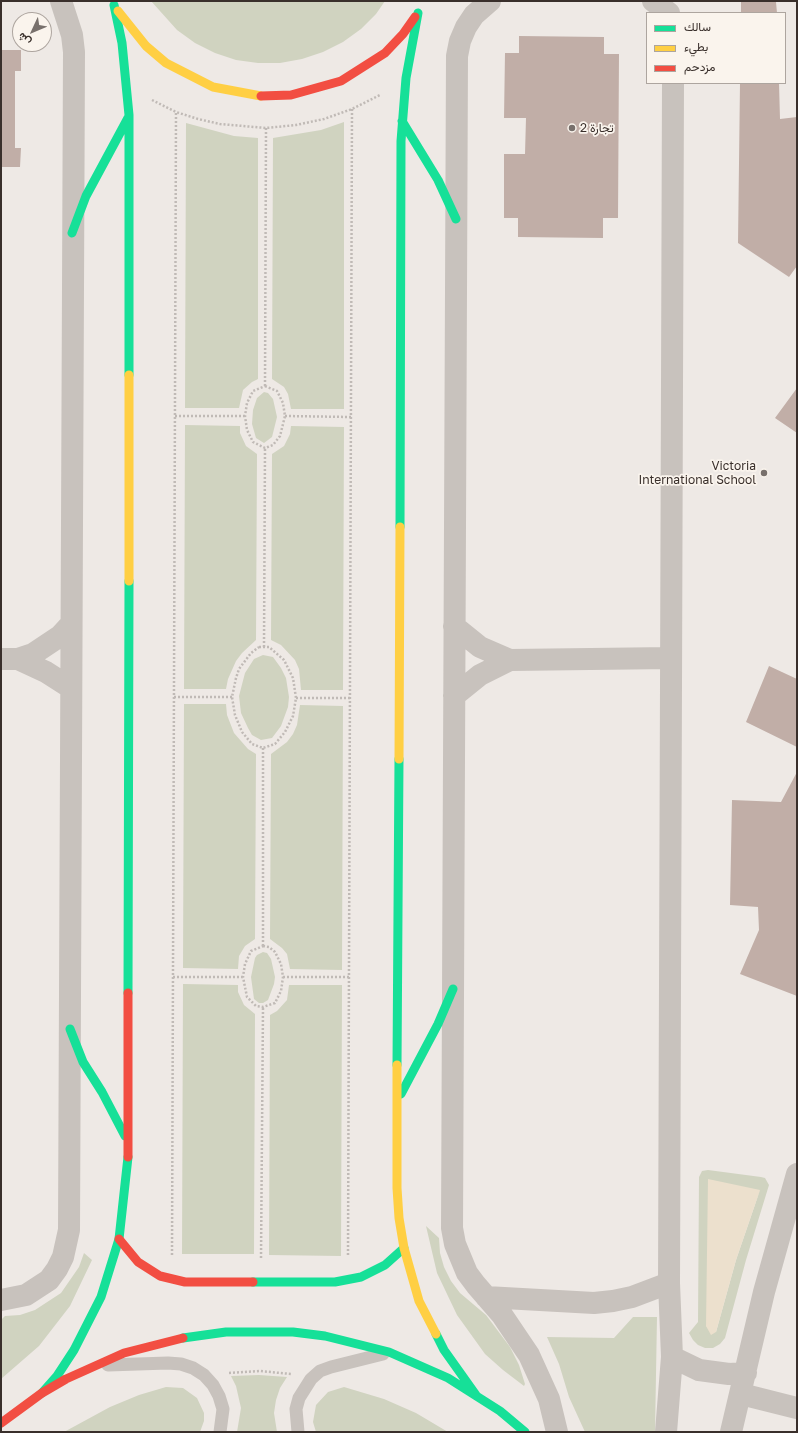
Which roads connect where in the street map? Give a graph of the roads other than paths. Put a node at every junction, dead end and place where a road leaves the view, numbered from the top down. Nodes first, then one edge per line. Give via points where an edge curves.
1 (62, 1) edge
2 (490, 1) edge
3 (653, 1) edge
4 (674, 1) edge
5 (113, 3) edge
6 (668, 12) edge
7 (674, 12) edge
8 (674, 84) edge
9 (129, 116) junction
10 (402, 122) junction
11 (456, 219) junction
12 (72, 233) junction
13 (71, 624) junction
14 (454, 626) junction
15 (671, 658) junction
16 (10, 659) edge
17 (510, 660) junction
18 (71, 688) junction
19 (454, 696) junction
20 (453, 989) junction
21 (70, 1029) junction
22 (398, 1103) junction
23 (127, 1141) junction
24 (797, 1174) edge
25 (119, 1239) junction
26 (404, 1248) junction
27 (669, 1283) junction
28 (486, 1297) junction
29 (1, 1300) edge
30 (389, 1352) junction
31 (672, 1357) junction
32 (91, 1366) junction
33 (746, 1373) junction
34 (42, 1393) junction
35 (741, 1394) junction
36 (476, 1395) junction
37 (797, 1408) edge
38 (1, 1423) edge
39 (220, 1432) edge
40 (298, 1432) edge
41 (525, 1432) edge
42 (557, 1432) edge
43 (666, 1432) edge
44 (731, 1432) edge

1 - 12 street via 74,52
2 - 11 street via 474,15 466,27 457,56
3 - 6 street
4 - 7 street
5 - 9 street via 122,43
5 - 10 street via 146,46 166,63 213,87 264,96 291,95 346,78 385,53 420,10 406,78
8 - 15 street
9 - 12 street via 86,196
9 - 23 street
10 - 11 street via 438,180
10 - 22 street
11 - 14 street
12 - 13 street
13 - 16 street via 47,646 33,654
13 - 18 street
14 - 17 street via 480,647
14 - 19 street
15 - 17 street
15 - 27 street
16 - 18 street via 46,672
17 - 19 street via 480,675
18 - 21 street
19 - 20 street
20 - 22 street via 438,1024 406,1081
20 - 28 street via 452,1228 460,1258
21 - 23 street via 83,1062 106,1097
21 - 29 street via 67,1244 57,1269 49,1280 26,1295
22 - 26 street via 397,1188
23 - 25 street via 126,1190
24 - 33 street via 764,1292
25 - 26 street via 148,1270 160,1276 185,1282 335,1282 373,1272
25 - 34 street via 103,1290 88,1324 58,1376
26 - 36 street via 419,1301 431,1326 444,1350
27 - 28 street via 632,1297 600,1302
27 - 31 street
28 - 42 street via 517,1334 529,1355 549,1399
30 - 32 street via 351,1342 293,1332 226,1332 157,1343
30 - 36 street via 448,1378
30 - 40 lane via 331,1367 311,1378 299,1398 296,1409
31 - 33 street via 684,1365 699,1370 729,1374
31 - 43 street
32 - 34 street
32 - 39 lane via 168,1363 193,1368 204,1375 220,1396 223,1409
33 - 35 street
34 - 38 street
35 - 37 street
35 - 44 street
36 - 41 street

